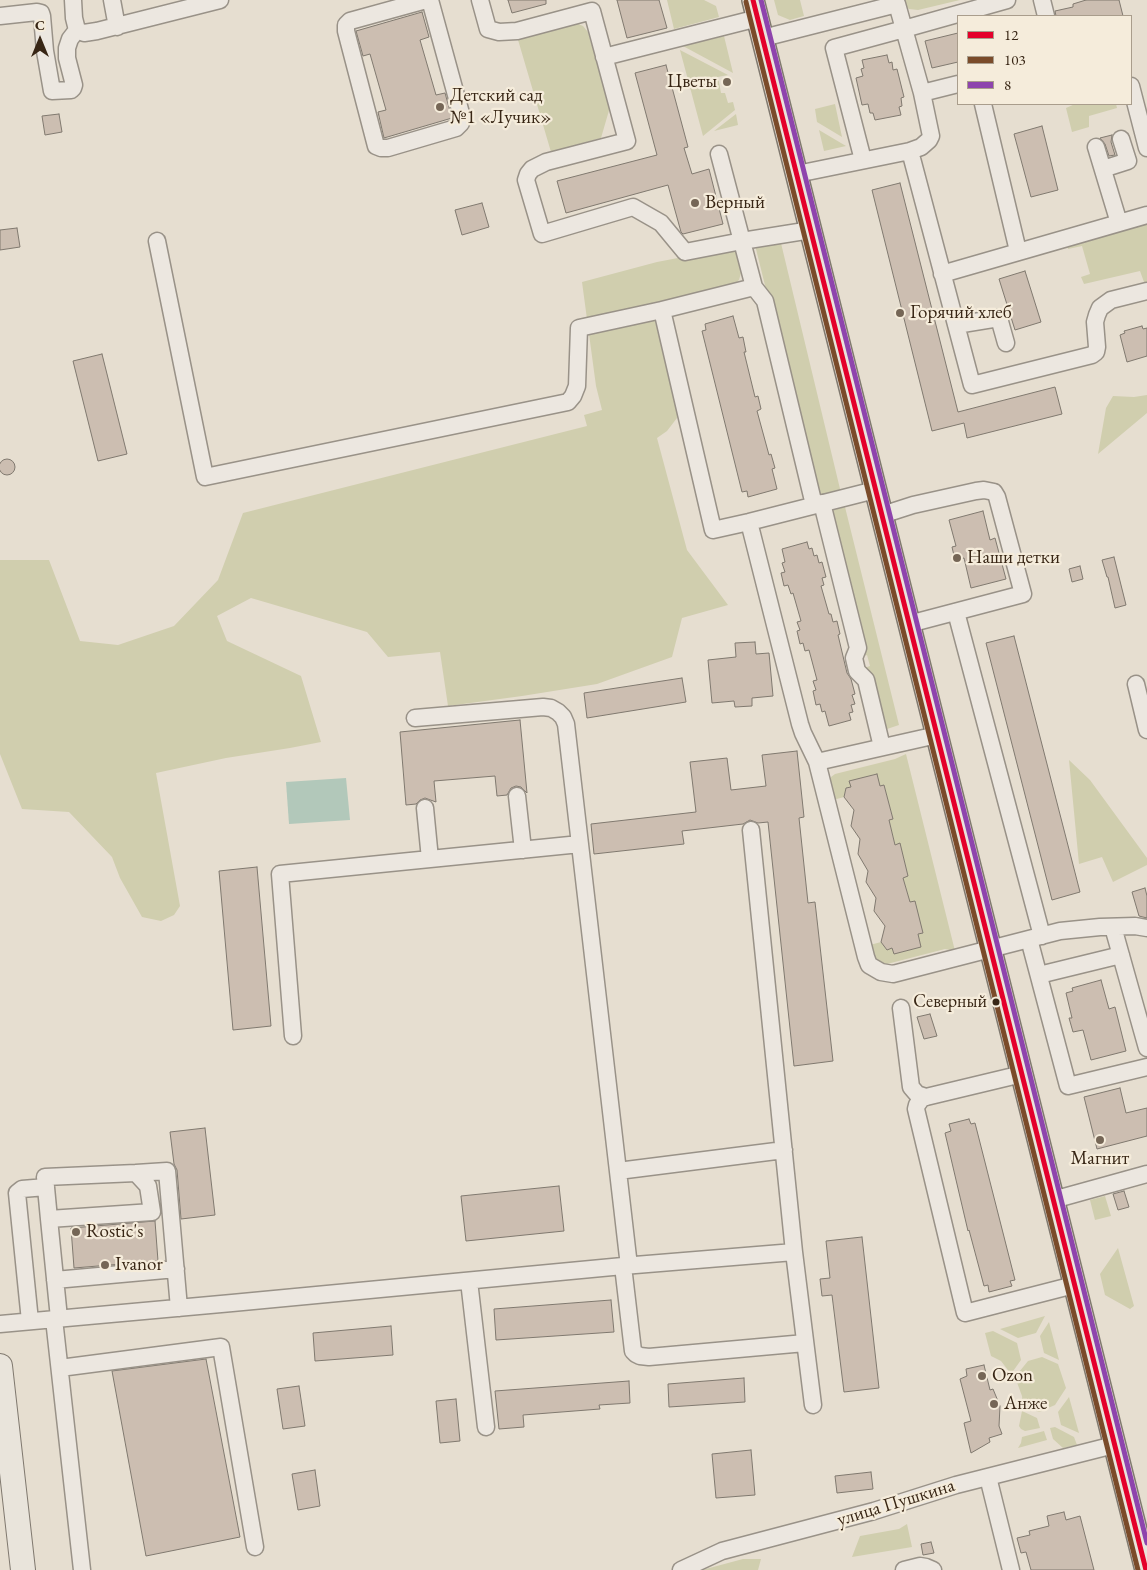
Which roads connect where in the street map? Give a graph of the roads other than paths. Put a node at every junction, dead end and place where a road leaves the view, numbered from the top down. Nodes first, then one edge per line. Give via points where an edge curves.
1 (73, 0) edge
2 (112, 0) edge
3 (220, 0) edge
4 (426, 0) edge
5 (430, 0) edge
6 (480, 0) edge
7 (1042, 0) edge
8 (1003, 1) edge
9 (897, 2) edge
10 (1046, 15) edge
11 (0, 16) edge
12 (758, 19) edge
13 (117, 27) junction
14 (904, 29) junction
15 (77, 30) junction
16 (604, 57) junction
17 (957, 84) edge
18 (1132, 90) edge
19 (922, 93) junction
20 (983, 105) edge
21 (1121, 139) dead end
22 (1096, 146) dead end
23 (1147, 148) edge
24 (910, 151) junction
25 (719, 154) dead end
26 (863, 160) junction
27 (1103, 169) junction
28 (797, 174) junction
29 (1147, 215) edge
30 (1119, 223) junction
31 (811, 230) junction
32 (158, 241) dead end
33 (742, 241) junction
34 (1018, 251) junction
35 (942, 274) junction
36 (754, 287) junction
37 (1147, 291) edge
38 (662, 310) junction
39 (956, 325) junction
40 (1006, 343) dead end
41 (875, 490) junction
42 (818, 504) junction
43 (882, 515) junction
44 (749, 522) junction
45 (956, 612) junction
46 (909, 624) junction
47 (1136, 684) dead end
48 (415, 718) dead end
49 (1147, 730) edge
50 (937, 735) junction
51 (882, 748) junction
52 (817, 762) junction
53 (517, 796) dead end
54 (425, 808) dead end
55 (751, 830) dead end
56 (580, 844) junction
57 (523, 850) junction
58 (430, 859) junction
59 (1114, 926) junction
60 (1147, 928) edge
61 (1036, 937) junction
62 (991, 950) junction
63 (1121, 955) junction
64 (1039, 975) junction
65 (901, 1008) dead end
66 (293, 1036) dead end
67 (1147, 1048) edge
68 (1147, 1067) edge
69 (1022, 1074) junction
70 (926, 1097) junction
71 (784, 1150) junction
72 (618, 1171) junction
73 (136, 1173) junction
74 (1147, 1174) edge
75 (45, 1182) junction
76 (1052, 1200) junction
77 (49, 1219) junction
78 (794, 1252) junction
79 (626, 1266) junction
80 (176, 1269) junction
81 (55, 1280) junction
82 (469, 1281) junction
83 (1074, 1285) junction
84 (179, 1308) junction
85 (56, 1319) junction
86 (30, 1321) junction
87 (0, 1324) edge
88 (805, 1343) junction
89 (0, 1366) edge
90 (60, 1368) junction
91 (813, 1405) dead end
92 (486, 1427) dead end
93 (1114, 1445) junction
94 (988, 1477) junction
95 (255, 1547) dead end
96 (23, 1570) edge
97 (82, 1570) edge
98 (681, 1570) edge
99 (904, 1570) edge
100 (933, 1570) edge
101 (1011, 1570) edge
102 (1146, 1570) edge

1 - 15 street
2 - 13 street
3 - 13 street
4 - 5 street via 350,21 346,25 376,146 381,148 456,128 461,123
6 - 16 street via 488,29 500,32 517,31 592,11
7 - 10 street
8 - 14 street
9 - 12 street
9 - 14 street
11 - 15 street via 40,13 52,91 73,88 67,48
12 - 16 street
12 - 28 main road
13 - 15 street via 84,33
14 - 19 street
14 - 26 street via 834,48
16 - 33 street via 627,141 532,168 526,180 542,234 633,207 661,223 685,252
17 - 19 street
18 - 23 street
19 - 24 street via 931,136 921,147
20 - 34 street
21 - 27 street via 1128,161
22 - 27 street
24 - 26 street
24 - 35 street
25 - 33 street
26 - 28 street
27 - 30 street
28 - 31 main road
29 - 30 street
30 - 34 street
31 - 33 street
31 - 41 main road
32 - 38 street via 205,477 568,402 576,386 579,328
33 - 36 street
34 - 35 street
35 - 39 street
36 - 38 street
36 - 42 street via 765,301
37 - 39 street via 1111,300 1100,308 1095,322 1098,347 1092,355 972,385
38 - 44 street via 713,530
39 - 40 street via 999,318
41 - 42 street
41 - 43 main road
42 - 44 street
42 - 51 street via 858,648 854,658 857,672 866,680
43 - 45 street via 976,491 994,492 1023,594
43 - 46 main road
44 - 52 street via 803,733
45 - 46 street
45 - 61 street
46 - 50 main road
47 - 49 street
48 - 56 street via 536,707 558,712 566,724
50 - 51 street
50 - 62 main road
51 - 52 street
52 - 62 street via 869,965 880,972 893,974
53 - 57 street
54 - 58 street
55 - 71 street
56 - 57 street
56 - 72 street
57 - 58 street
58 - 66 street via 280,874
59 - 60 street
59 - 61 street via 1060,931
59 - 63 street
61 - 62 street
61 - 64 street
62 - 69 main road
63 - 64 street
63 - 67 street
64 - 68 street via 1068,1086
65 - 70 street via 911,1086 917,1094
69 - 70 street
69 - 76 main road
70 - 83 street via 919,1101 916,1109 965,1314
71 - 72 street
71 - 78 street
72 - 79 street
73 - 75 street
73 - 77 street via 148,1186 152,1212
73 - 80 street via 166,1171
74 - 76 street
75 - 77 street
75 - 86 street via 17,1193
76 - 83 main road
77 - 81 street
78 - 79 street
78 - 88 street
79 - 82 street
79 - 88 street via 634,1351 640,1356
80 - 81 street
80 - 84 street
81 - 85 street
82 - 84 street
82 - 92 street
83 - 93 main road
84 - 85 street
85 - 86 street
85 - 90 street
86 - 87 street
88 - 91 street
89 - 96 highway
90 - 95 street via 221,1347
90 - 97 street
93 - 94 street, улица Пушкина
93 - 102 main road
94 - 98 street, улица Пушкина via 722,1551
94 - 101 street
99 - 100 street via 920,1566

